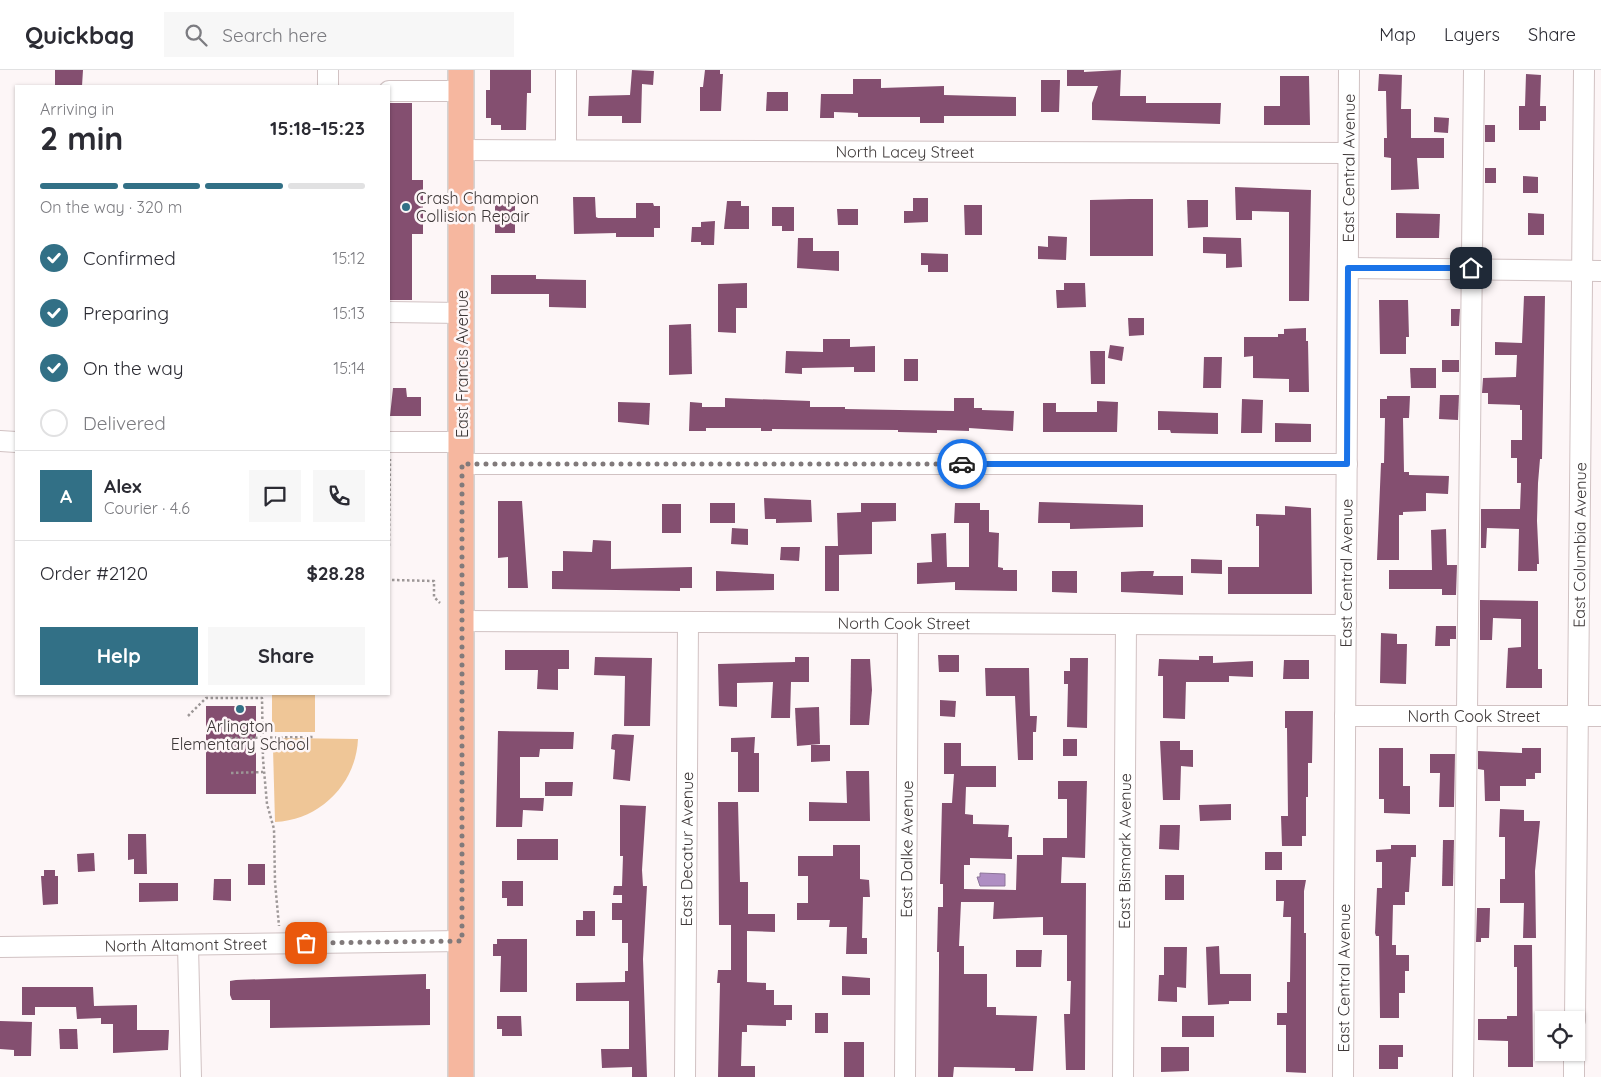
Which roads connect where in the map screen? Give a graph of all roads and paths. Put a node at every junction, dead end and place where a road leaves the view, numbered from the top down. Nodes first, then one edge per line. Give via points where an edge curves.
1 (328, 70) edge
2 (566, 70) edge
3 (1349, 70) edge
4 (1474, 70) edge
5 (1584, 70) edge
6 (461, 81) edge
7 (328, 85) edge
8 (390, 91) edge
9 (462, 150) junction
10 (566, 150) junction
11 (1348, 153) junction
12 (1348, 268) junction
13 (1471, 268) junction
14 (1592, 270) edge
15 (390, 312) edge
16 (462, 313) junction
17 (0, 441) edge
18 (15, 442) edge
19 (390, 450) edge
20 (462, 453) junction
21 (1347, 464) junction
22 (392, 580) dead end
23 (440, 603) dead end
24 (462, 621) junction
25 (688, 622) junction
26 (908, 623) junction
27 (1126, 624) junction
28 (1346, 625) junction
29 (188, 716) dead end
30 (1345, 716) junction
31 (1467, 716) junction
32 (1578, 716) junction
33 (1601, 716) edge
34 (230, 726) dead end
35 (262, 728) junction
36 (262, 737) junction
37 (314, 737) dead end
38 (230, 738) dead end
39 (264, 772) junction
40 (231, 773) dead end
41 (280, 930) dead end
42 (462, 941) junction
43 (188, 945) junction
44 (0, 947) edge
45 (1575, 1011) edge
46 (1574, 1061) edge
47 (191, 1077) edge
48 (461, 1077) edge
49 (685, 1077) edge
50 (905, 1077) edge
51 (1123, 1077) edge
52 (1343, 1077) edge
53 (1463, 1077) edge
54 (1574, 1077) edge

1 - 7 street
2 - 10 street
3 - 11 street, East Central Avenue
4 - 13 street
5 - 14 street, East Columbia Avenue
6 - 8 street
6 - 9 main road, East Francis Avenue
9 - 10 street, North Lacey Street
9 - 16 main road, East Francis Avenue
10 - 11 street, North Lacey Street
11 - 12 street, East Central Avenue
12 - 13 street
12 - 21 street, East Central Avenue
13 - 14 street
13 - 31 street
14 - 32 street, East Columbia Avenue
15 - 16 street
16 - 20 main road, East Francis Avenue
17 - 18 street
19 - 20 street
20 - 21 street
20 - 24 main road, East Francis Avenue
21 - 28 street, East Central Avenue
22 - 23 path via 434,581 434,597
24 - 25 street, North Cook Street
24 - 42 main road, East Francis Avenue
25 - 26 street, North Cook Street
25 - 49 street, East Decatur Avenue
26 - 27 street, North Cook Street
26 - 50 street, East Dalke Avenue
27 - 28 street, North Cook Street
27 - 51 street, East Bismark Avenue
28 - 30 street, East Central Avenue
29 - 35 path via 206,698 262,698
30 - 31 street, North Cook Street
30 - 52 street, East Central Avenue
31 - 32 street, North Cook Street
31 - 53 street
32 - 33 street, North Cook Street
32 - 45 street, East Columbia Avenue
34 - 35 path
35 - 36 path
36 - 37 path
36 - 38 path
36 - 39 path
39 - 40 path
39 - 41 path via 267,804 274,829
42 - 43 street, North Altamont Street
42 - 48 main road, East Francis Avenue
43 - 44 street, North Altamont Street
43 - 47 street
46 - 54 street

